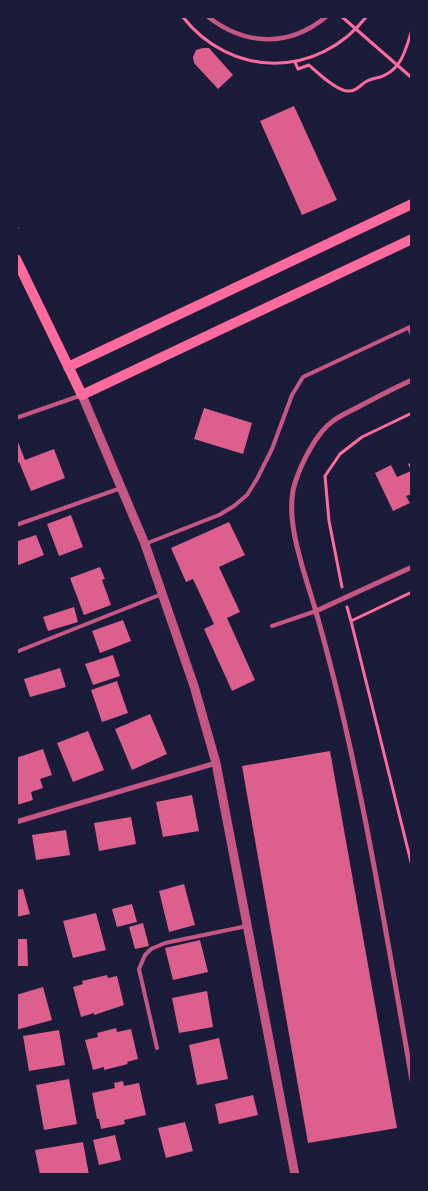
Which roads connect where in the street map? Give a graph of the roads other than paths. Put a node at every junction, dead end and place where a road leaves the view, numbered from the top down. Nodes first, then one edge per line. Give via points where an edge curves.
1 (206, 16) edge
2 (327, 16) edge
3 (412, 204) edge
4 (412, 239) edge
5 (16, 260) edge
6 (410, 327) edge
7 (412, 335) edge
8 (68, 366) junction
9 (412, 380) edge
10 (82, 395) junction
11 (16, 418) edge
12 (121, 488) junction
13 (16, 525) edge
14 (145, 544) junction
15 (412, 567) edge
16 (162, 594) junction
17 (316, 611) junction
18 (272, 626) dead end
19 (16, 652) edge
20 (216, 763) junction
21 (16, 822) edge
22 (248, 926) junction
23 (157, 1048) dead end
24 (412, 1080) edge
25 (295, 1175) edge

1 - 2 street via 220,27 259,40 298,34
3 - 8 main road
4 - 10 main road
5 - 8 main road
6 - 7 lane
6 - 14 lane via 303,377 292,395 272,449 247,495 219,515
8 - 10 main road
9 - 17 street via 333,420 321,432 302,464 291,504 293,526
10 - 11 lane
10 - 12 street
12 - 13 lane
12 - 14 street
14 - 16 street
15 - 17 street
16 - 19 lane
16 - 20 street
17 - 18 lane
17 - 24 street via 370,840
20 - 21 street
20 - 22 street
22 - 23 lane via 165,943 145,955 139,969
22 - 25 street

